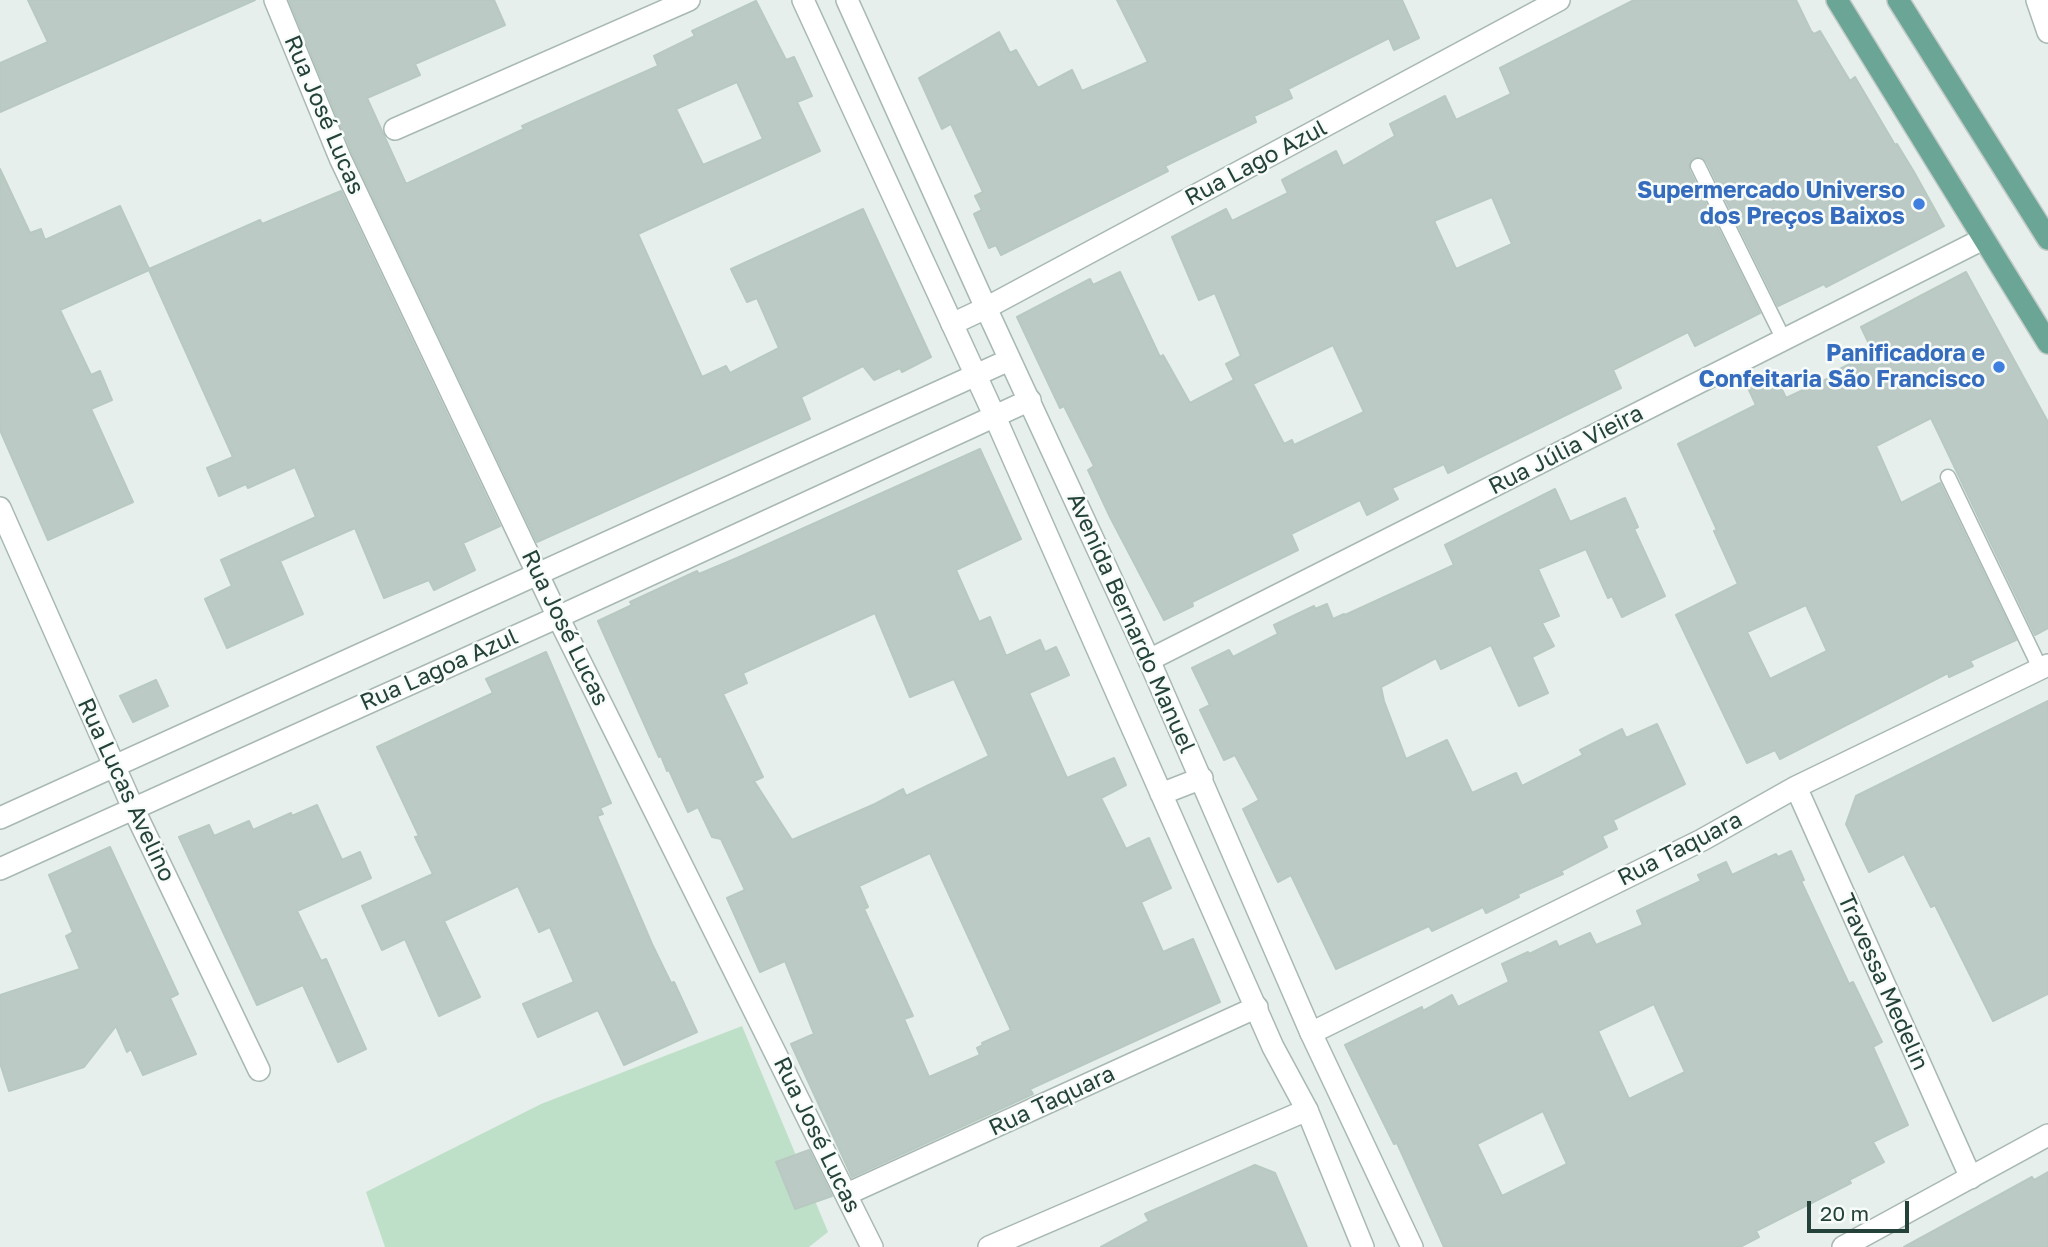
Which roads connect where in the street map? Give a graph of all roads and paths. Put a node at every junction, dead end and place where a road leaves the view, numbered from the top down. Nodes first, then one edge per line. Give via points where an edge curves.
1 (275, 0) edge
2 (689, 0) edge
3 (803, 0) edge
4 (847, 0) edge
5 (1559, 0) edge
6 (1837, 0) edge
7 (1898, 0) edge
8 (2037, 0) edge
9 (2048, 32) edge
10 (395, 129) dead end
11 (1698, 166) dead end
12 (1983, 239) junction
13 (2048, 240) edge
14 (986, 308) junction
15 (952, 324) junction
16 (1784, 340) junction
17 (2048, 343) edge
18 (1009, 360) junction
19 (976, 377) junction
20 (1030, 400) junction
21 (995, 417) junction
22 (1948, 477) dead end
23 (0, 508) edge
24 (538, 573) junction
25 (558, 617) junction
26 (1149, 660) junction
27 (2044, 666) edge
28 (113, 765) junction
29 (1202, 778) junction
30 (1796, 787) junction
31 (1161, 794) junction
32 (133, 808) junction
33 (0, 818) edge
34 (0, 869) edge
35 (1257, 1007) junction
36 (1311, 1033) junction
37 (258, 1070) dead end
38 (1307, 1110) junction
39 (2048, 1135) edge
40 (1970, 1178) junction
41 (847, 1194) junction
42 (872, 1247) edge
43 (989, 1247) edge
44 (1363, 1247) edge
45 (1412, 1247) edge
46 (1843, 1247) edge

1 - 24 street, Rua José Lucas via 340,158
2 - 10 street
3 - 15 street, Avenida Bernardo Manuel
4 - 14 street, Avenida Bernardo Manuel
5 - 14 street, Rua Lago Azul
6 - 12 main road
7 - 13 main road
8 - 9 street
11 - 16 lane
12 - 16 street, Rua Júlia Vieira
12 - 17 main road
14 - 15 street, Rua Lago Azul
14 - 18 street, Avenida Bernardo Manuel
15 - 19 street, Avenida Bernardo Manuel
16 - 26 street, Rua Júlia Vieira
18 - 19 street, Rua Lagoa Azul
18 - 20 street, Avenida Bernardo Manuel
19 - 21 street, Avenida Bernardo Manuel
19 - 24 street, Rua Lagoa Azul
20 - 21 street, Rua Lagoa Azul
20 - 26 street, Avenida Bernardo Manuel
21 - 25 street, Rua Lagoa Azul
21 - 31 street, Avenida Bernardo Manuel
22 - 27 lane
23 - 28 street, Rua Lucas Avelino
24 - 25 street, Rua José Lucas
24 - 28 street, Rua Lagoa Azul
25 - 32 street, Rua Lagoa Azul
25 - 41 street, Rua José Lucas
26 - 29 street, Avenida Bernardo Manuel
27 - 30 street, Rua Taquara
28 - 32 street, Rua Lucas Avelino
28 - 33 street, Rua Lagoa Azul
29 - 31 street
29 - 36 street, Avenida Bernardo Manuel
30 - 36 street, Rua Taquara via 1702,840
30 - 40 street, Travessa Medelin
31 - 35 street, Avenida Bernardo Manuel
32 - 34 street, Rua Lagoa Azul
32 - 37 street, Rua Lucas Avelino
35 - 38 street, Avenida Bernardo Manuel
35 - 41 street, Rua Taquara
36 - 45 street, Avenida Bernardo Manuel
38 - 43 street
38 - 44 street, Avenida Bernardo Manuel
39 - 40 street
40 - 46 street
41 - 42 street, Rua José Lucas

